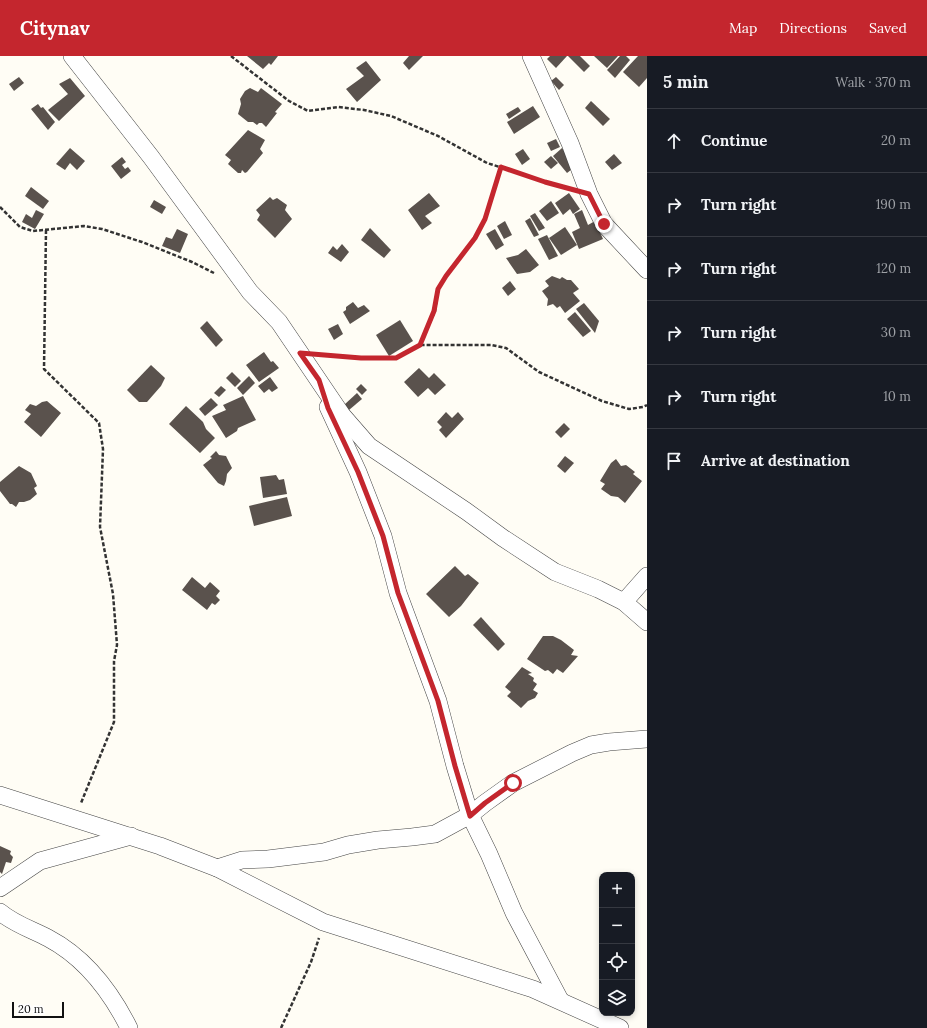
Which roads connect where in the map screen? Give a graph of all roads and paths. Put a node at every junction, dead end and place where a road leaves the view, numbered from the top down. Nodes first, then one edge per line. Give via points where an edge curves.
1 (72, 56) edge
2 (231, 56) edge
3 (531, 56) edge
4 (501, 167) junction
5 (589, 194) junction
6 (0, 207) edge
7 (46, 230) junction
8 (647, 270) edge
9 (218, 275) dead end
10 (420, 345) junction
11 (300, 353) junction
12 (319, 380) junction
13 (647, 405) edge
14 (647, 576) edge
15 (624, 602) junction
16 (647, 622) edge
17 (647, 739) edge
18 (0, 795) edge
19 (470, 816) junction
20 (75, 819) junction
21 (131, 836) junction
22 (217, 868) junction
23 (0, 888) edge
24 (0, 912) edge
25 (323, 922) junction
26 (560, 1000) junction
27 (593, 1021) edge
28 (129, 1028) edge
29 (281, 1028) edge
30 (620, 1028) edge

1 - 11 street via 151,157 250,292 279,322
2 - 4 path via 289,102 308,111 338,107 391,116 438,136 487,163
3 - 5 street via 570,143
4 - 5 path
4 - 10 path via 485,219 475,238 438,289 434,311
5 - 8 street via 604,224
6 - 7 path via 20,227
7 - 9 path via 84,226 102,229 178,256
7 - 20 path via 44,369 99,423 103,449 100,527 113,594 117,645 114,661 114,722
10 - 11 path via 396,358
10 - 13 path via 491,345 506,348 539,372 602,401 629,409
11 - 12 street
12 - 15 street via 342,415 369,446 555,572 598,588
12 - 19 street via 328,408 358,472 383,536 398,593 438,701
14 - 15 street
15 - 16 street
17 - 19 street via 597,744 572,753 513,783
18 - 20 street
19 - 22 street via 435,834 378,840 268,860 242,860
19 - 26 street via 514,914
20 - 21 street
21 - 22 street
21 - 23 street via 40,861
22 - 25 street
24 - 28 street via 70,952 104,986
25 - 26 street via 533,989
25 - 29 path via 311,962
26 - 27 street
27 - 30 street

